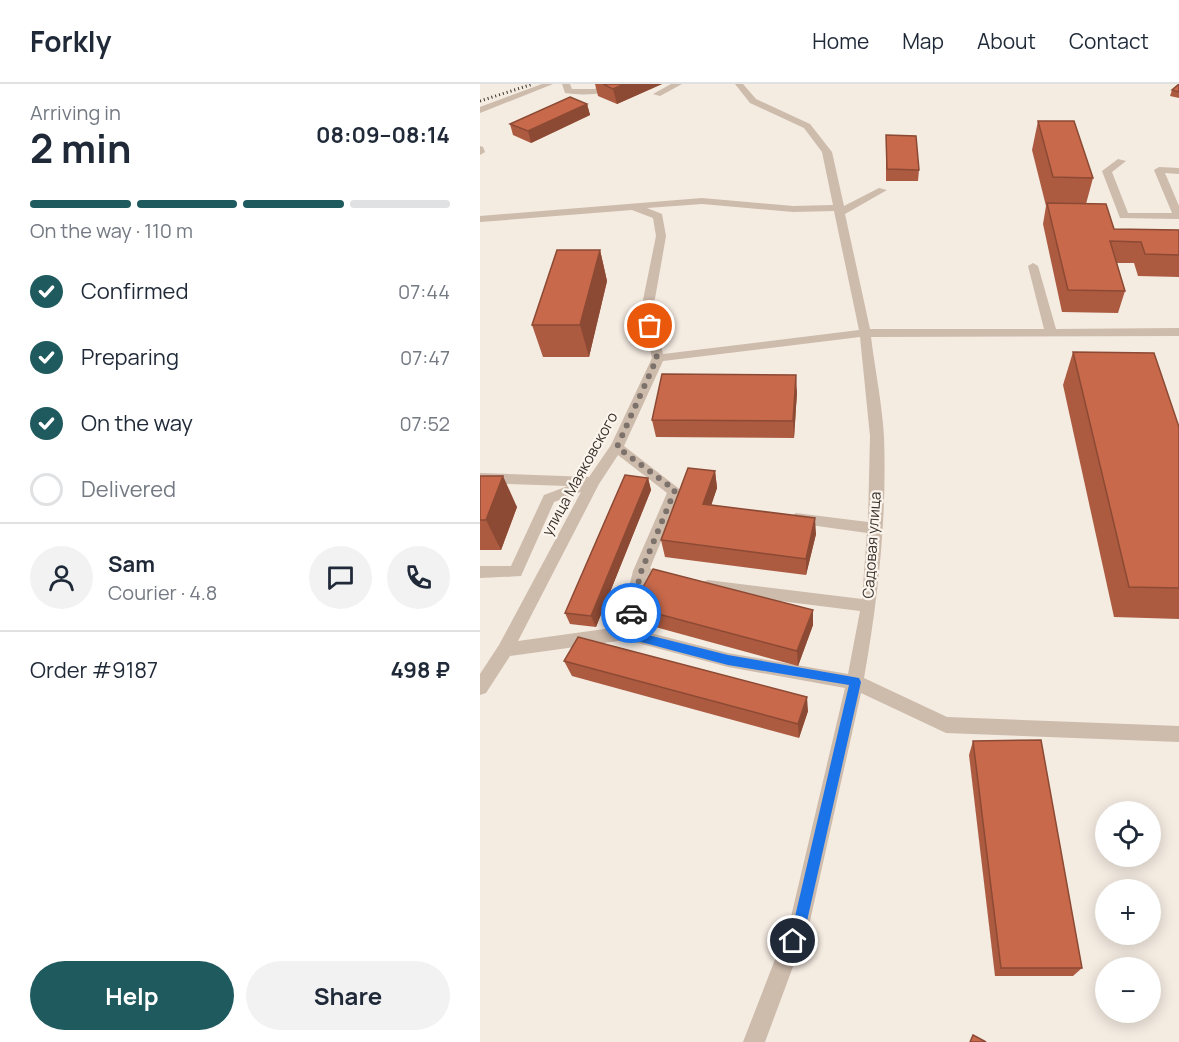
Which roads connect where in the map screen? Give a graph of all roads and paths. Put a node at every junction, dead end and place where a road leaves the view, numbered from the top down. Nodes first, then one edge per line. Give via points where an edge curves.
1 (549, 84) edge
2 (566, 84) edge
3 (619, 84) edge
4 (678, 84) edge
5 (739, 84) edge
6 (657, 94) dead end
7 (480, 110) edge
8 (1121, 161) dead end
9 (1179, 171) edge
10 (882, 190) dead end
11 (634, 207) junction
12 (840, 210) junction
13 (1179, 216) edge
14 (480, 219) edge
15 (1034, 266) dead end
16 (1179, 332) edge
17 (865, 333) junction
18 (1051, 333) junction
19 (657, 358) junction
20 (617, 447) junction
21 (480, 478) edge
22 (593, 482) junction
23 (782, 516) edge
24 (875, 528) junction
25 (480, 572) edge
26 (641, 572) junction
27 (662, 578) edge
28 (695, 584) edge
29 (868, 606) junction
30 (626, 633) junction
31 (505, 650) junction
32 (855, 682) junction
33 (480, 688) edge
34 (1179, 734) edge
35 (754, 1042) edge

1 - 7 street
2 - 3 street via 568,91 582,94
4 - 6 street
5 - 12 street, Садовая улица via 753,101 807,126 827,152
8 - 13 street via 1107,171 1124,216
9 - 13 street via 1159,170
10 - 12 street
11 - 12 street via 702,201
11 - 14 street
11 - 19 street via 658,216 661,236 647,310
12 - 17 street, Садовая улица
15 - 18 street
16 - 18 street
17 - 18 street
17 - 19 street
17 - 24 street, Садовая улица via 877,436
19 - 20 street, улица Маяковского
20 - 22 street, улица Маяковского
20 - 26 street via 675,490
21 - 22 street
22 - 25 street via 549,499 516,572
22 - 31 street, улица Маяковского
23 - 24 street
24 - 29 street, Садовая улица
26 - 27 street
26 - 30 street
28 - 29 street
29 - 32 street, Садовая улица
30 - 31 street
30 - 32 street via 728,660
31 - 33 street, улица Маяковского
32 - 34 street via 946,725
32 - 35 street, Садовая улица via 800,921

